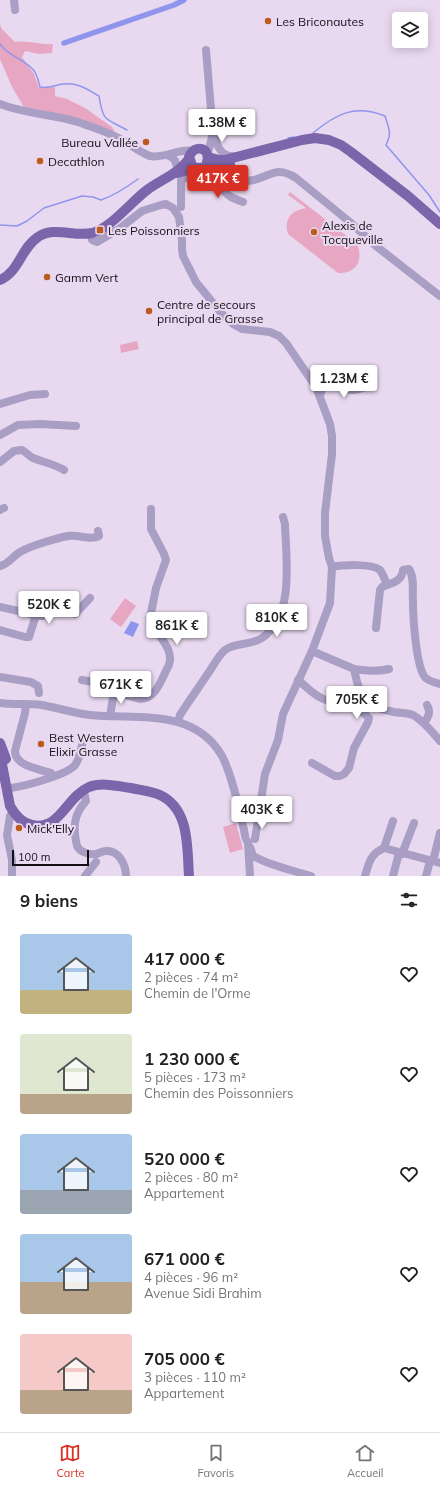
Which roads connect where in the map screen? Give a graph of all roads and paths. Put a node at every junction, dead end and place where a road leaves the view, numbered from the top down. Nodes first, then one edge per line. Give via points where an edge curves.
1 (14, 0) edge
2 (15, 10) dead end
3 (206, 50) dead end
4 (0, 104) edge
5 (213, 130) junction
6 (302, 140) junction
7 (257, 151) junction
8 (198, 154) junction
9 (165, 155) junction
10 (202, 167) junction
11 (175, 173) junction
12 (220, 174) junction
13 (243, 202) dead end
14 (181, 207) dead end
15 (440, 224) edge
16 (90, 233) junction
17 (0, 280) edge
18 (440, 286) edge
19 (430, 288) junction
20 (440, 296) edge
21 (363, 388) dead end
22 (44, 394) dead end
23 (320, 396) junction
24 (0, 404) edge
25 (76, 426) dead end
26 (0, 435) edge
27 (0, 462) edge
28 (64, 470) dead end
29 (151, 510) dead end
30 (283, 517) dead end
31 (98, 531) dead end
32 (0, 566) edge
33 (332, 567) junction
34 (387, 585) junction
35 (90, 598) dead end
36 (0, 607) edge
37 (36, 615) junction
38 (376, 628) dead end
39 (0, 630) edge
40 (312, 651) junction
41 (354, 669) junction
42 (389, 669) dead end
43 (0, 677) edge
44 (82, 680) dead end
45 (298, 680) junction
46 (440, 684) edge
47 (114, 692) junction
48 (40, 693) dead end
49 (0, 703) edge
50 (26, 704) junction
51 (428, 704) dead end
52 (110, 716) junction
53 (178, 722) junction
54 (424, 723) junction
55 (83, 741) dead end
56 (440, 741) edge
57 (0, 743) edge
58 (1, 757) edge
59 (312, 763) dead end
60 (52, 776) junction
61 (11, 788) junction
62 (87, 792) junction
63 (13, 812) junction
64 (393, 821) dead end
65 (414, 822) dead end
66 (440, 833) edge
67 (249, 837) junction
68 (384, 848) junction
69 (401, 853) junction
70 (253, 856) junction
71 (96, 862) dead end
72 (434, 862) edge
73 (12, 876) edge
74 (85, 876) edge
75 (126, 876) edge
76 (189, 876) edge
77 (250, 876) edge
78 (311, 876) edge
79 (365, 876) edge
80 (393, 876) edge
81 (426, 876) edge

1 - 2 street
3 - 5 street
4 - 9 street via 77,122 117,137 150,156
5 - 7 street via 220,150 227,155
5 - 8 street via 209,149
6 - 7 main road
6 - 10 main road via 241,161 216,167
6 - 15 main road via 325,139 344,146
7 - 8 main road via 225,160
8 - 9 street via 182,151
8 - 10 main road via 207,164
8 - 10 main road via 191,165
8 - 11 main road
9 - 11 street via 175,160
10 - 11 main road
10 - 12 street
10 - 14 street via 198,173 181,180
11 - 16 main road via 148,190 104,228
12 - 13 street via 224,191 228,196
12 - 19 street via 232,180 246,181 276,172 290,174
16 - 17 main road via 52,232 39,236 29,246 13,271
16 - 23 street via 92,240 97,242 120,229 142,211 166,204 174,208 179,217 183,256 196,282 233,324 242,329 270,332 279,336 313,381
18 - 19 street
19 - 20 street
21 - 23 street via 354,391 347,389 341,386 337,378 332,377 325,382
22 - 24 street via 30,395
23 - 33 street via 332,436 325,536
25 - 26 street via 18,425
27 - 28 street via 14,451 22,450
29 - 47 street via 151,529 166,560 156,588 150,618 170,653 170,661 151,697 140,700
30 - 53 street via 286,588 279,620 270,632 259,640 231,646 221,654 180,715
31 - 32 street via 95,538 69,536 22,551
33 - 34 street via 353,565 376,568
33 - 40 street via 330,603
34 - 38 street via 380,590
34 - 46 street via 395,583 403,574 403,570 409,569 411,572 415,638 421,669 430,681
35 - 37 street via 76,613 53,600 47,614
36 - 37 street
37 - 39 street via 29,637
40 - 41 street
40 - 45 street
41 - 42 street
41 - 54 street via 358,688 366,701 378,709 412,715
43 - 48 street via 35,684
44 - 47 street via 99,683
45 - 59 street via 316,696 351,705 369,718 354,748 349,768 344,774 335,776
45 - 67 street via 283,714 278,740 265,774 256,825
47 - 52 street
49 - 50 street
50 - 52 street
50 - 60 street via 15,756 21,762 51,773
51 - 54 street via 429,717
52 - 53 street via 146,717
53 - 67 street via 198,730 221,755
54 - 56 street
55 - 60 street via 74,767
57 - 61 main road via 6,758
58 - 61 main road via 8,787
58 - 63 main road via 8,799
60 - 61 street via 39,782
61 - 63 main road
62 - 63 main road via 77,794 52,823 40,826 25,823
62 - 75 street via 86,801 75,819 77,846 88,854 105,851 113,853 124,864
62 - 76 main road via 104,784 121,786 154,792 171,802 183,821
63 - 73 street via 7,836
64 - 68 street
65 - 69 street
66 - 72 street
67 - 70 street
67 - 77 street
68 - 69 street
68 - 79 street via 370,860
69 - 72 street
69 - 80 street
70 - 77 street
70 - 78 street via 283,869
71 - 74 street
72 - 81 street

